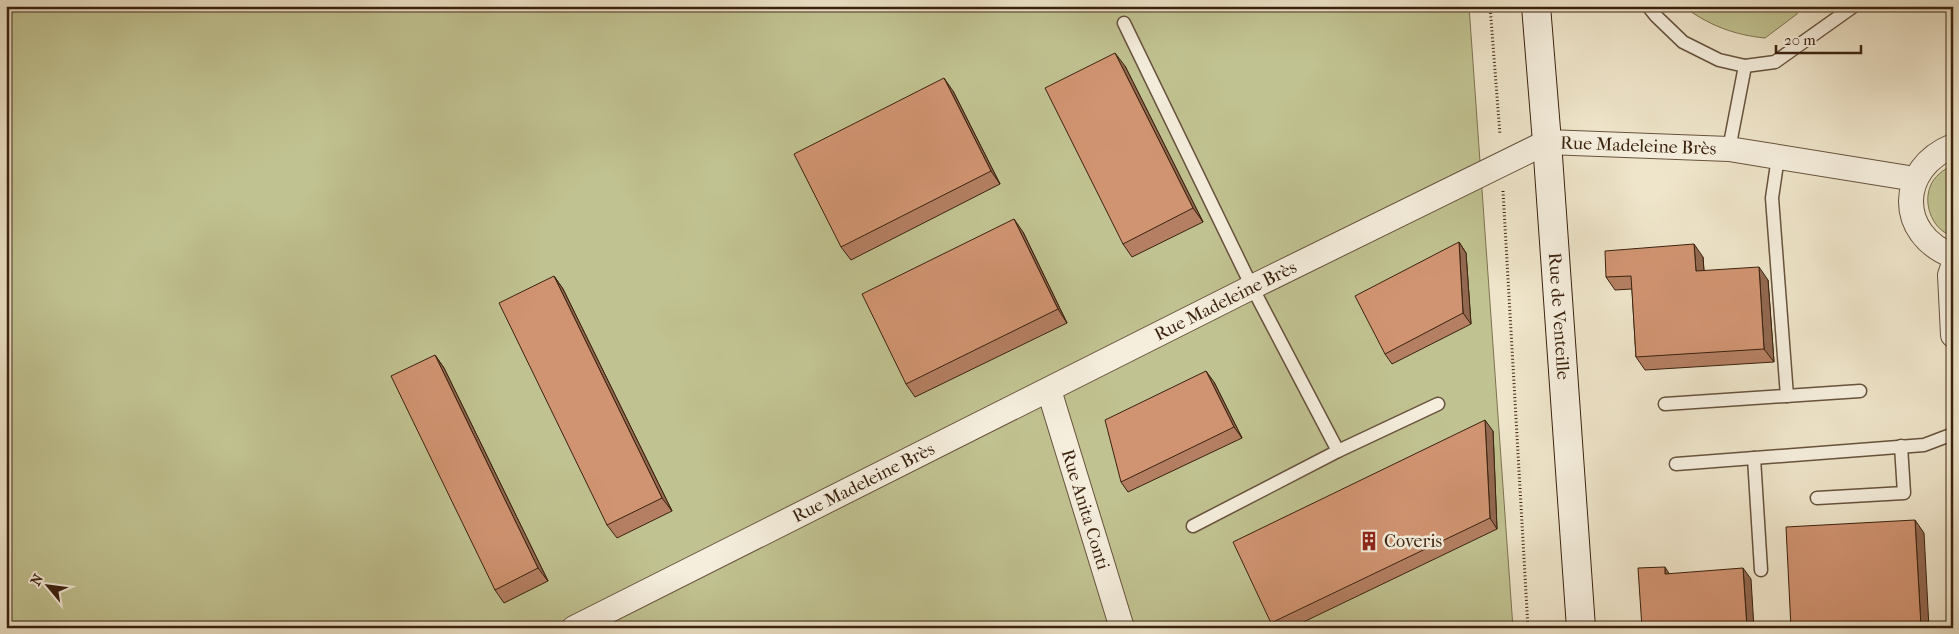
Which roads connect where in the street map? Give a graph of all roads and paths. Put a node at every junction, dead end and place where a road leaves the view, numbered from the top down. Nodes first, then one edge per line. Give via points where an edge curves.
1 (1490, 6) edge
2 (1536, 6) edge
3 (1648, 6) edge
4 (1854, 6) edge
5 (1124, 23) dead end
6 (1745, 66) junction
7 (1547, 142) junction
8 (1953, 146) edge
9 (1729, 149) junction
10 (1778, 157) junction
11 (1502, 165) junction
12 (1915, 179) junction
13 (1953, 256) edge
14 (1953, 266) edge
15 (1252, 288) junction
16 (1953, 334) edge
17 (1049, 390) junction
18 (1860, 391) dead end
19 (1787, 396) junction
20 (1438, 404) dead end
21 (1665, 404) dead end
22 (1953, 434) edge
23 (1901, 446) junction
24 (1338, 451) junction
25 (1754, 458) junction
26 (1676, 464) dead end
27 (1817, 498) dead end
28 (1193, 526) dead end
29 (1761, 570) dead end
30 (574, 628) edge
31 (1122, 628) edge
32 (1528, 628) edge
33 (1581, 628) edge

1 - 11 path
2 - 7 street, Rue de Venteille
3 - 6 lane via 1684,42 1719,60
4 - 6 lane via 1775,62
5 - 15 lane
6 - 9 lane
7 - 9 street, Rue Madeleine Brès
7 - 11 street, Rue Madeleine Brès
7 - 33 street, Rue de Venteille
8 - 12 street via 1924,164
9 - 10 street, Rue Madeleine Brès
10 - 12 street, Rue Madeleine Brès
10 - 19 lane via 1772,198
11 - 15 street, Rue Madeleine Brès
11 - 32 path
12 - 13 street via 1911,196 1917,228 1927,241
14 - 16 street via 1950,275
15 - 17 street, Rue Madeleine Brès
15 - 24 lane
17 - 30 street, Rue Madeleine Brès
17 - 31 street, Rue Anita Conti
18 - 19 lane
19 - 21 lane
20 - 24 lane
22 - 23 lane via 1924,445
23 - 25 lane
23 - 27 lane via 1904,493
24 - 28 lane
25 - 26 lane
25 - 29 lane

